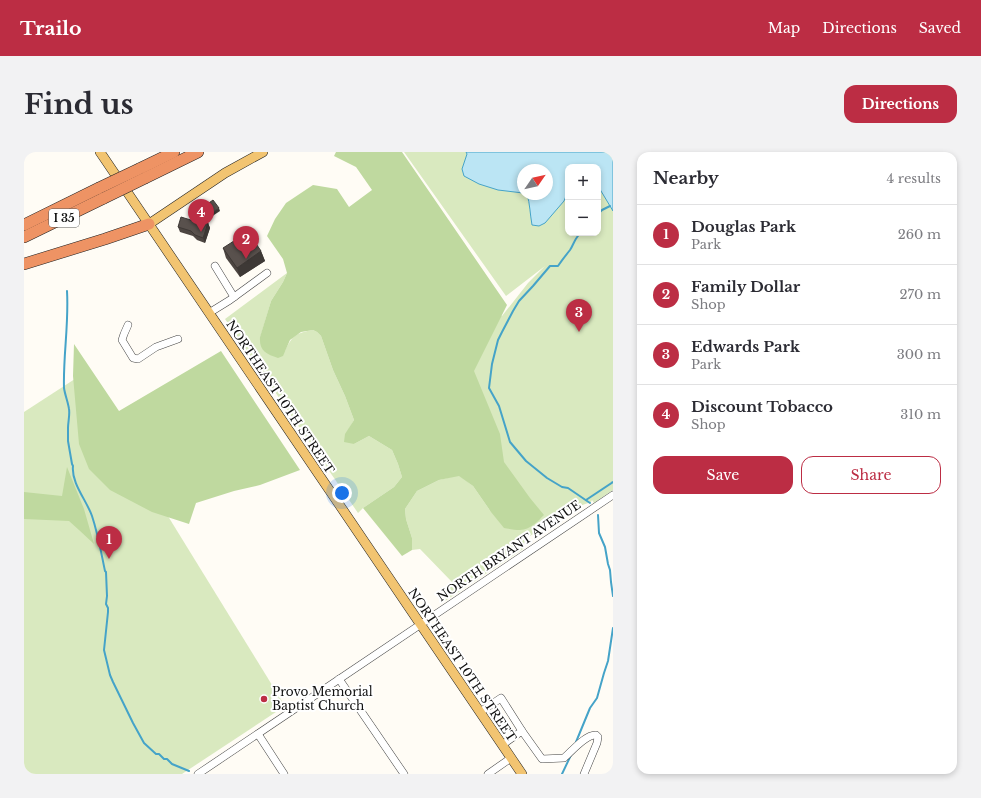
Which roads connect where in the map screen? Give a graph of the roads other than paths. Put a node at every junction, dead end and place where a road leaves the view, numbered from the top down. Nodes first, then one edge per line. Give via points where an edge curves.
1 (100, 152) edge
2 (174, 152) edge
3 (198, 152) edge
4 (263, 152) edge
5 (142, 173) junction
6 (102, 193) junction
7 (24, 224) edge
8 (149, 224) junction
9 (24, 238) edge
10 (24, 264) edge
11 (215, 266) dead end
12 (267, 273) dead end
13 (234, 296) junction
14 (209, 313) junction
15 (128, 326) dead end
16 (178, 339) dead end
17 (613, 494) edge
18 (420, 624) junction
19 (339, 680) junction
20 (480, 712) junction
21 (522, 731) junction
22 (258, 734) junction
23 (502, 745) junction
24 (511, 758) junction
25 (198, 774) edge
26 (284, 774) edge
27 (404, 774) edge
28 (488, 774) edge
29 (522, 774) edge
30 (584, 774) edge

1 - 8 main road, NORTHEAST 10TH STREET
2 - 5 highway, I 35
3 - 5 highway, I 35
4 - 8 main road via 225,173
5 - 6 highway, I 35, bridge
6 - 7 highway, I 35
6 - 9 highway, I 35
8 - 10 highway
8 - 14 main road, NORTHEAST 10TH STREET
11 - 13 street
12 - 13 street
13 - 14 street
14 - 18 main road, NORTHEAST 10TH STREET
15 - 16 street via 122,340 134,358 138,359 156,347
17 - 18 street, NORTH BRYANT AVENUE
18 - 19 street, NORTH BRYANT AVENUE
18 - 20 main road, NORTHEAST 10TH STREET
19 - 22 street, NORTH BRYANT AVENUE
19 - 27 street
20 - 21 street via 501,698
20 - 23 main road, NORTHEAST 10TH STREET
21 - 23 street
21 - 30 street via 542,758 564,758 585,738 592,734 596,735 597,743
22 - 25 street, NORTH BRYANT AVENUE
22 - 26 street
23 - 24 main road, NORTHEAST 10TH STREET
24 - 28 street
24 - 29 main road, NORTHEAST 10TH STREET

